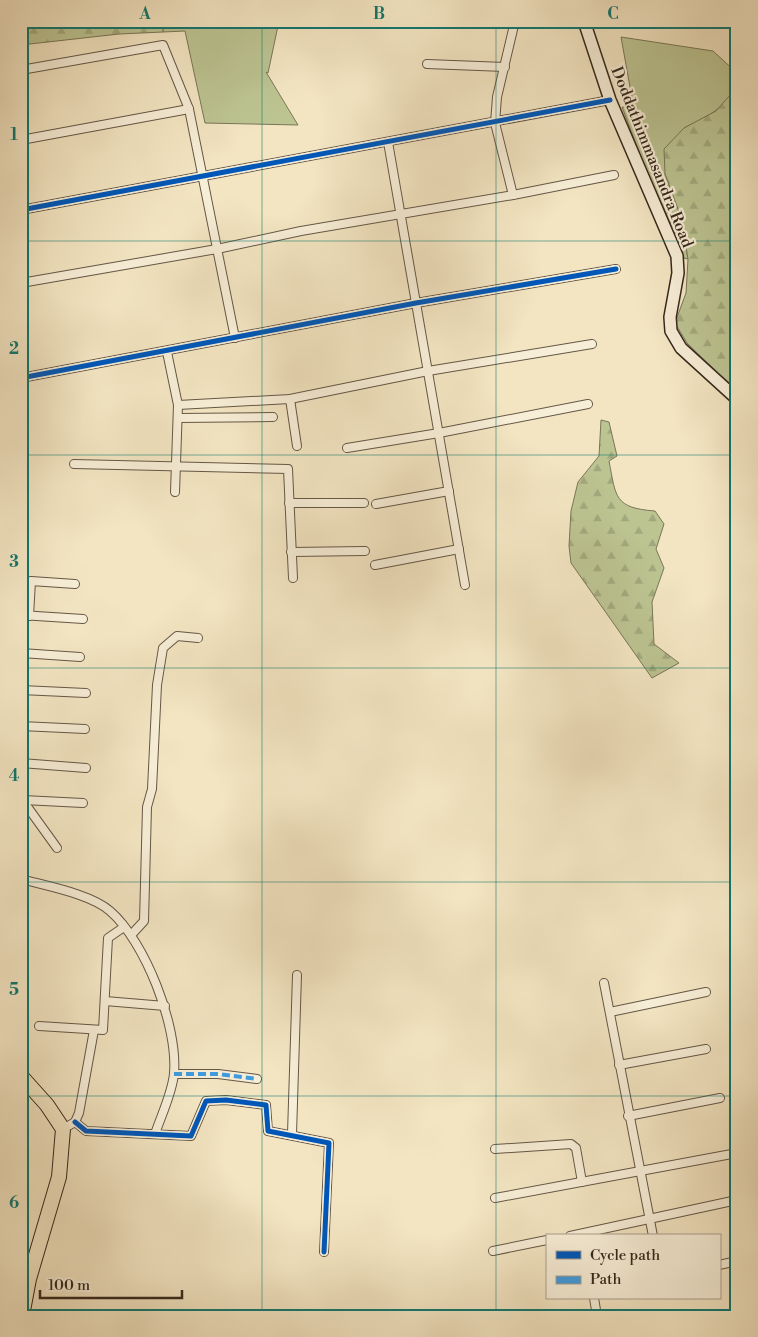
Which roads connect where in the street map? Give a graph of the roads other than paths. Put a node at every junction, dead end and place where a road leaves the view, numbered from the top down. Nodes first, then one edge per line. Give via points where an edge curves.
1 (497, 21) edge
2 (584, 21) edge
3 (514, 22) edge
4 (427, 64) dead end
5 (505, 67) junction
6 (21, 70) edge
7 (610, 100) junction
8 (189, 109) junction
9 (495, 123) junction
10 (21, 140) edge
11 (388, 142) junction
12 (614, 175) dead end
13 (202, 176) junction
14 (513, 195) junction
15 (21, 210) edge
16 (401, 215) junction
17 (217, 250) junction
18 (616, 269) dead end
19 (21, 283) edge
20 (416, 303) junction
21 (235, 338) junction
22 (592, 344) dead end
23 (167, 352) junction
24 (428, 372) junction
25 (21, 378) edge
26 (290, 399) junction
27 (737, 399) edge
28 (588, 404) dead end
29 (178, 405) junction
30 (273, 417) dead end
31 (178, 418) junction
32 (439, 433) junction
33 (297, 446) dead end
34 (347, 448) dead end
35 (74, 464) dead end
36 (176, 466) junction
37 (175, 492) dead end
38 (449, 492) junction
39 (289, 503) junction
40 (364, 503) dead end
41 (376, 504) dead end
42 (459, 549) junction
43 (366, 551) dead end
44 (292, 552) junction
45 (375, 565) dead end
46 (293, 578) dead end
47 (75, 584) dead end
48 (465, 585) dead end
49 (25, 616) edge
50 (83, 619) dead end
51 (198, 638) dead end
52 (21, 653) edge
53 (80, 657) dead end
54 (21, 690) edge
55 (86, 693) dead end
56 (21, 726) edge
57 (84, 729) dead end
58 (21, 763) edge
59 (86, 768) dead end
60 (22, 799) edge
61 (83, 803) dead end
62 (57, 848) dead end
63 (21, 879) edge
64 (124, 927) junction
65 (132, 934) junction
66 (297, 975) dead end
67 (604, 983) dead end
68 (706, 992) dead end
69 (105, 1001) junction
70 (164, 1006) junction
71 (610, 1012) junction
72 (39, 1026) dead end
73 (94, 1030) junction
74 (706, 1049) dead end
75 (619, 1066) junction
76 (174, 1074) junction
77 (21, 1076) edge
78 (257, 1079) dead end
79 (720, 1098) dead end
80 (628, 1116) junction
81 (69, 1125) junction
82 (155, 1134) junction
83 (292, 1134) junction
84 (495, 1149) dead end
85 (737, 1152) edge
86 (640, 1172) junction
87 (582, 1182) junction
88 (495, 1198) dead end
89 (737, 1200) edge
90 (649, 1220) junction
91 (580, 1234) edge
92 (652, 1234) edge
93 (546, 1240) edge
94 (493, 1251) dead end
95 (324, 1252) dead end
96 (737, 1261) edge
97 (720, 1265) edge
98 (594, 1300) edge
99 (22, 1316) edge
100 (598, 1316) edge

1 - 3 street
2 - 7 street, Doddathimmasandra Road
3 - 5 street
4 - 5 street
5 - 9 street via 497,97
6 - 8 street via 163,46
7 - 9 street
7 - 27 street, Doddathimmasandra Road via 676,256 678,273 670,317 671,331 681,348
8 - 10 street
8 - 13 street
9 - 11 street
9 - 14 street
11 - 13 street
11 - 16 street
12 - 14 street
13 - 15 street
13 - 17 street
14 - 16 street
16 - 17 street
16 - 20 street
17 - 19 street
17 - 21 street
18 - 20 street
20 - 21 street
20 - 24 street
21 - 23 street
22 - 24 street
23 - 25 street
23 - 29 street
24 - 26 street
24 - 32 street
26 - 29 street
26 - 33 street
28 - 32 street
29 - 31 street
30 - 31 street
31 - 36 street
32 - 34 street
32 - 38 street
35 - 36 street
36 - 37 street
36 - 39 street via 288,469
38 - 41 street
38 - 42 street
39 - 40 street
39 - 44 street
42 - 45 street
42 - 48 street
43 - 44 street
44 - 46 street
47 - 49 street via 32,581
49 - 50 street
51 - 65 street via 178,636 164,648 157,685 152,789 147,807 144,921
52 - 53 street
54 - 55 street
56 - 57 street
58 - 59 street
60 - 61 street
60 - 62 street
63 - 64 street via 92,900 110,910
64 - 65 street
64 - 69 street via 108,938
65 - 70 street
66 - 83 street
67 - 71 street
68 - 71 street
69 - 70 street
69 - 73 street via 102,1030
70 - 76 street via 174,1052
71 - 75 street
72 - 73 street
73 - 81 street via 79,1113
74 - 75 street
75 - 80 street
76 - 78 street via 218,1074
76 - 82 street
77 - 81 highway
79 - 80 street
80 - 86 street
81 - 82 street via 86,1131
81 - 99 highway via 60,1177 29,1279
82 - 83 street via 191,1136 206,1101 226,1100 266,1105 268,1130
83 - 95 street via 329,1143
84 - 87 street via 571,1144 576,1148
85 - 86 street
86 - 87 street
86 - 90 street
87 - 88 street
89 - 90 street
90 - 91 street
90 - 92 street
93 - 94 street
96 - 97 street
98 - 100 street

